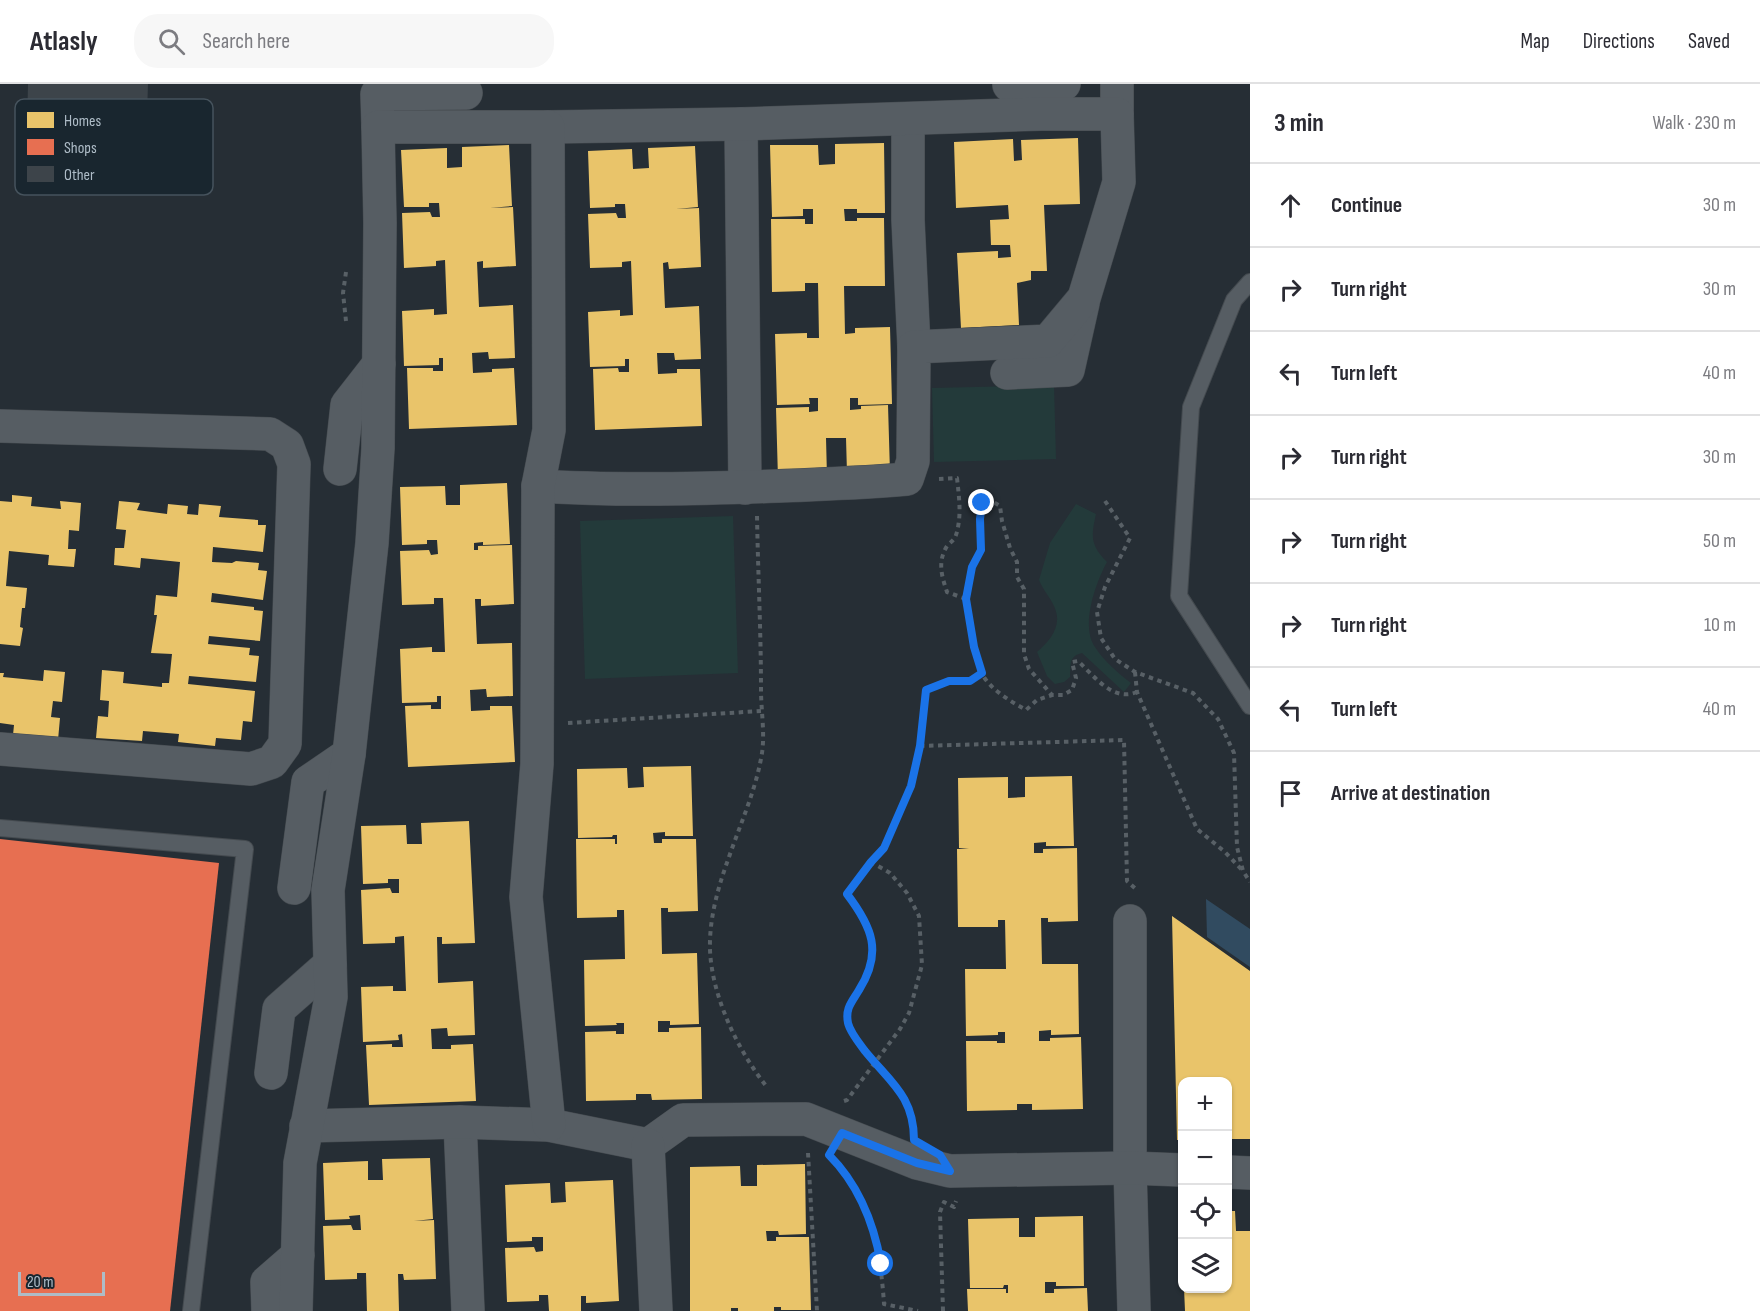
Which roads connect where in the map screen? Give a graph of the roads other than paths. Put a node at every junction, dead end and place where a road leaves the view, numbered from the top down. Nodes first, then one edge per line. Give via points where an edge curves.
1 (1064, 84) edge
2 (1009, 86) dead end
3 (466, 93) dead end
4 (1117, 99) edge
5 (908, 119) junction
6 (741, 124) junction
7 (378, 127) junction
8 (548, 127) junction
9 (1250, 282) edge
10 (1084, 298) junction
11 (914, 347) junction
12 (379, 364) junction
13 (1007, 373) dead end
14 (0, 426) edge
15 (340, 469) dead end
16 (538, 486) junction
17 (750, 488) junction
18 (1250, 706) edge
19 (0, 749) edge
20 (349, 754) junction
21 (0, 828) edge
22 (294, 888) dead end
23 (1130, 921) dead end
24 (330, 964) junction
25 (271, 1073) dead end
26 (460, 1122) junction
27 (549, 1125) junction
28 (306, 1126) junction
29 (648, 1145) junction
30 (1130, 1168) junction
31 (1178, 1170) edge
32 (1232, 1172) edge
33 (1250, 1173) edge
34 (298, 1255) junction
35 (191, 1311) edge
36 (268, 1311) edge
37 (296, 1311) edge
38 (468, 1311) edge
39 (656, 1311) edge
40 (1134, 1311) edge

1 - 2 street
3 - 7 street via 377,94
4 - 5 street via 1042,114
4 - 10 street via 1119,182
5 - 6 street
5 - 11 street
6 - 8 street
6 - 17 street
7 - 8 street
7 - 12 street
8 - 16 street via 549,430
9 - 18 lane via 1234,300 1191,407 1179,596
10 - 11 street via 1048,341
10 - 13 street via 1068,370
11 - 17 street via 913,461 907,479
12 - 15 street via 347,405
12 - 20 street via 372,543
14 - 19 street via 270,434 287,445 294,464 285,744 272,762 251,769
16 - 17 street
16 - 27 street via 537,764 526,897
20 - 22 street via 308,782
20 - 24 street via 328,891
21 - 35 lane via 245,849
23 - 30 street
24 - 25 street via 279,1009
24 - 28 street via 331,997
26 - 27 street
26 - 28 street
26 - 38 street
27 - 29 street
28 - 34 street via 300,1163
29 - 30 street via 683,1120 841,1117 917,1163 950,1171
29 - 39 street
30 - 31 street
30 - 40 street
32 - 33 street
34 - 36 street via 267,1282
34 - 37 street

